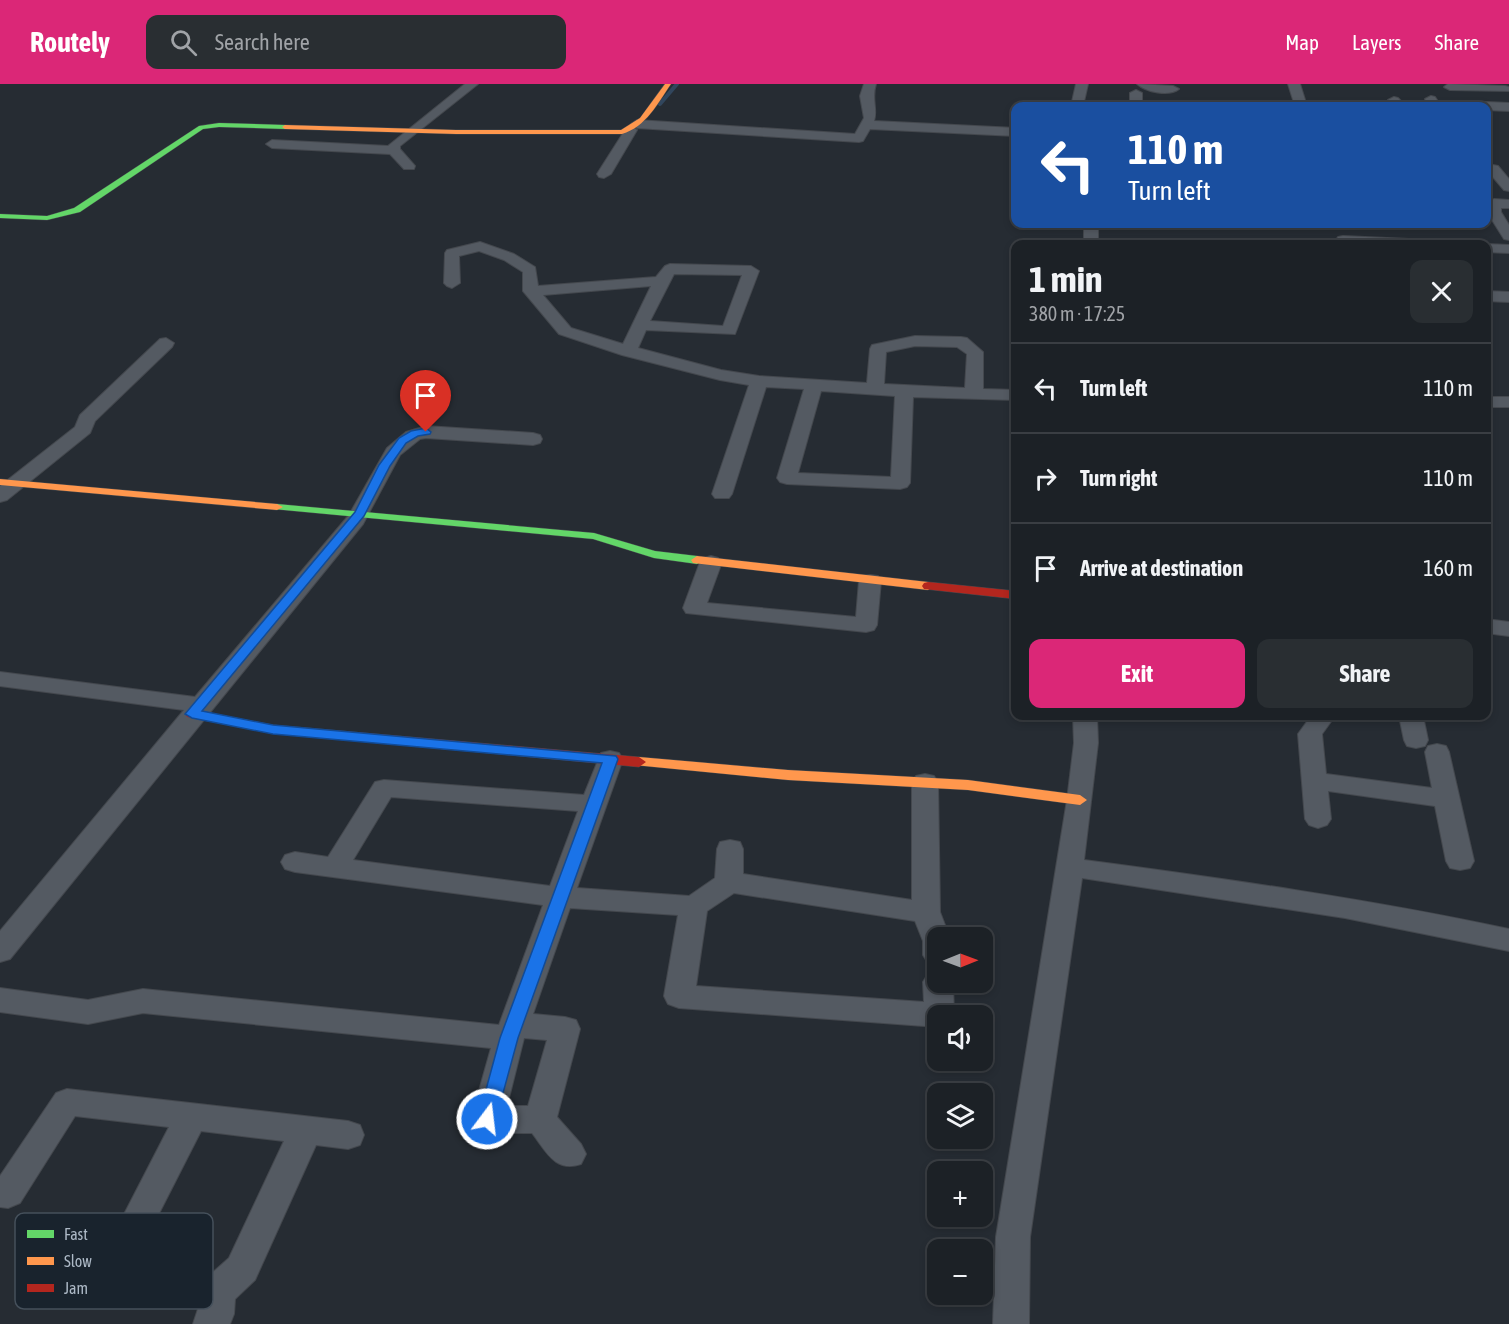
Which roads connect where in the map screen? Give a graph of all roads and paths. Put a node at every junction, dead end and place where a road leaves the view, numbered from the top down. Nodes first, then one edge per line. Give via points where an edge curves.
1 (472, 84) edge
2 (668, 84) edge
3 (870, 84) edge
4 (1082, 84) edge
5 (1294, 84) edge
6 (1450, 87) dead end
7 (1139, 88) edge
8 (1173, 89) dead end
9 (1505, 89) edge
10 (1078, 102) edge
11 (1300, 102) edge
12 (1491, 106) edge
13 (1509, 107) edge
14 (1491, 116) edge
15 (1509, 118) edge
16 (868, 125) junction
17 (634, 127) junction
18 (410, 131) junction
19 (1011, 132) edge
20 (272, 144) dead end
21 (394, 150) junction
22 (410, 166) dead end
23 (1491, 169) edge
24 (1509, 169) edge
25 (1491, 170) edge
26 (603, 174) dead end
27 (1509, 187) edge
28 (1509, 204) edge
29 (0, 216) edge
30 (1509, 236) edge
31 (1491, 248) edge
32 (1509, 249) edge
33 (661, 281) junction
34 (452, 283) dead end
35 (531, 291) junction
36 (1491, 296) edge
37 (1509, 297) edge
38 (642, 325) junction
39 (166, 343) dead end
40 (627, 351) junction
41 (759, 381) junction
42 (814, 385) junction
43 (875, 389) junction
44 (904, 391) junction
45 (974, 394) junction
46 (1011, 395) edge
47 (1491, 402) edge
48 (1509, 402) edge
49 (533, 439) dead end
50 (8, 483) edge
51 (722, 494) dead end
52 (0, 496) edge
53 (360, 513) junction
54 (711, 562) junction
55 (870, 581) junction
56 (1011, 595) edge
57 (1491, 627) edge
58 (1509, 629) edge
59 (0, 679) edge
60 (196, 709) junction
61 (1085, 720) edge
62 (1320, 720) edge
63 (1413, 720) edge
64 (610, 759) junction
65 (1315, 781) junction
66 (925, 783) junction
67 (1447, 799) junction
68 (1080, 800) junction
69 (594, 804) junction
70 (1318, 819) dead end
71 (730, 849) dead end
72 (1460, 861) dead end
73 (295, 862) dead end
74 (335, 867) junction
75 (1069, 867) junction
76 (729, 882) junction
77 (560, 897) junction
78 (694, 906) junction
79 (926, 912) junction
80 (932, 927) edge
81 (1509, 940) edge
82 (0, 951) edge
83 (0, 1000) edge
84 (927, 1014) edge
85 (511, 1032) junction
86 (192, 1116) junction
87 (540, 1120) junction
88 (306, 1130) junction
89 (348, 1135) dead end
90 (569, 1154) dead end
91 (0, 1192) edge
92 (142, 1213) edge
93 (213, 1294) edge
94 (1011, 1324) edge

1 - 18 street
2 - 17 street
3 - 16 street via 866,96
4 - 10 street
5 - 11 street
6 - 9 street
7 - 8 street
12 - 13 street
14 - 15 street
16 - 17 street via 859,138
16 - 19 street
17 - 18 street
17 - 26 street
18 - 21 street via 394,145
18 - 29 street via 201,127 77,210 47,218
20 - 21 street
21 - 22 street
23 - 24 street
25 - 27 street
28 - 30 street via 1494,203 1494,212
31 - 32 street
33 - 35 street
33 - 38 street
33 - 38 street via 670,269 751,271 729,331
34 - 35 street via 452,254 480,246 530,270
35 - 40 street via 565,331
36 - 37 street
38 - 40 street
39 - 50 street via 86,419 84,429
40 - 41 street
41 - 42 street
41 - 51 street
42 - 43 street
42 - 44 street via 787,478 900,483
43 - 44 street
43 - 45 street via 878,349 915,341 961,342 975,352
44 - 45 street
45 - 46 street
47 - 48 street
49 - 53 street via 415,433 403,440 385,465
50 - 52 street
50 - 53 street
53 - 54 street via 594,536 654,554
53 - 60 street
54 - 55 street
54 - 55 street via 694,608 866,625
55 - 56 street
57 - 58 street
59 - 60 street
60 - 64 street via 273,729
60 - 82 street
61 - 68 street
62 - 65 street via 1310,734
63 - 67 street
64 - 66 street
64 - 69 street
65 - 67 street
65 - 70 street
66 - 68 street
66 - 79 street
67 - 72 street
68 - 75 street
69 - 74 street via 384,788
69 - 77 street
71 - 76 street
73 - 74 street
74 - 77 street
75 - 81 street via 1367,910
75 - 94 street via 1013,1238
76 - 78 street
76 - 79 street
77 - 78 street
77 - 85 street
78 - 84 street via 679,996
79 - 80 street
83 - 85 street via 88,1012 143,1001
85 - 87 street via 487,1119
85 - 87 street via 565,1029
86 - 88 street
86 - 91 street via 67,1102 8,1193
86 - 92 street
87 - 90 street
88 - 89 street
88 - 93 street via 242,1269

